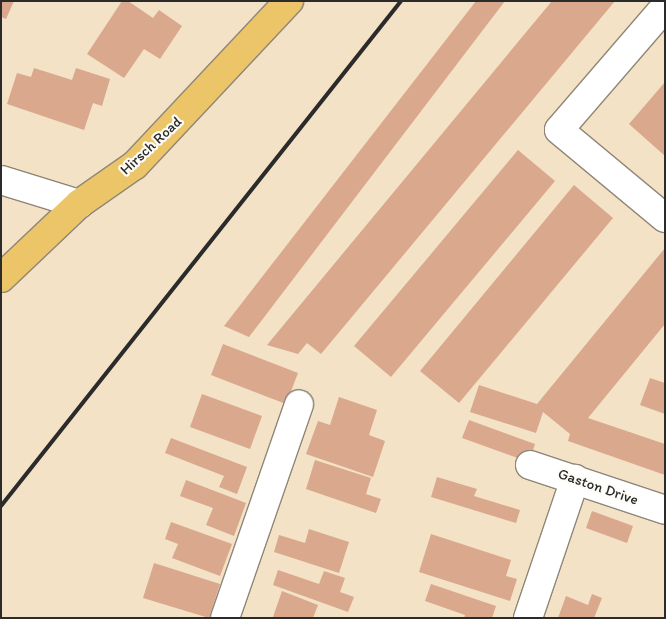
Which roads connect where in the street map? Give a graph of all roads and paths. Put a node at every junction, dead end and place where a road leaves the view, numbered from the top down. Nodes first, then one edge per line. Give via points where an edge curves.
1 (289, 1) edge
2 (665, 7) edge
3 (1, 180) edge
4 (79, 204) junction
5 (665, 218) edge
6 (1, 278) edge
7 (300, 404) dead end
8 (530, 465) dead end
9 (575, 480) junction
10 (665, 510) edge
11 (225, 618) edge
12 (528, 618) edge

1 - 4 main road, Hirsch Road via 135,165
2 - 5 street via 559,130
3 - 4 street
4 - 6 main road, Hirsch Road
7 - 11 street
8 - 9 street, Gaston Drive
9 - 10 street, Gaston Drive
9 - 12 street

